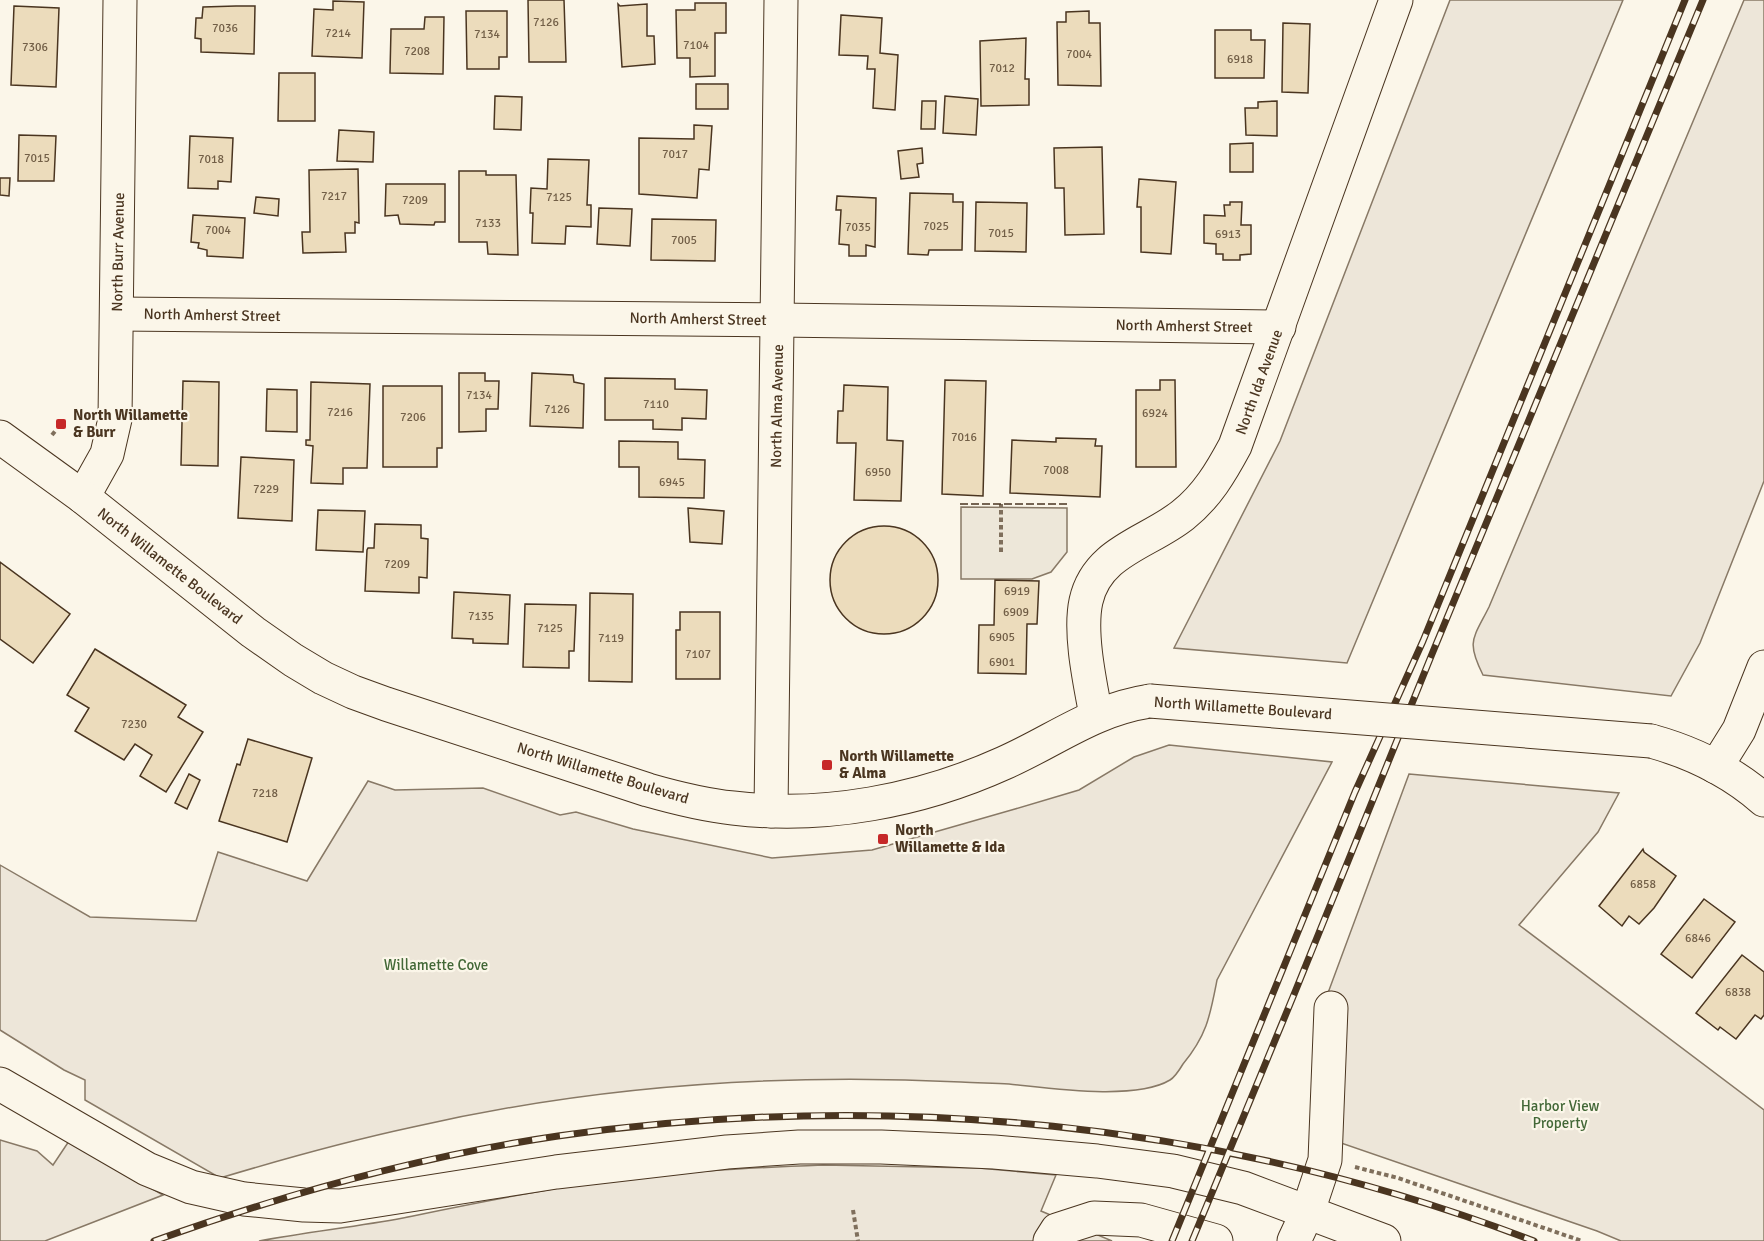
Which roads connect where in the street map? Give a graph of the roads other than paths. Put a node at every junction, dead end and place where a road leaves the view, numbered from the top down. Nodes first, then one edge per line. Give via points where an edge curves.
1 (120, 0) edge
2 (781, 0) edge
3 (1396, 0) edge
4 (117, 314) junction
5 (778, 320) junction
6 (1279, 327) junction
7 (0, 437) edge
8 (83, 497) junction
9 (1764, 667) edge
10 (1096, 715) junction
11 (1716, 766) junction
12 (1764, 800) edge
13 (771, 811) junction
14 (1331, 1008) dead end
15 (0, 1084) edge
16 (1308, 1211) junction
17 (1050, 1241) edge
18 (1216, 1241) edge
19 (1294, 1241) edge
20 (1384, 1241) edge

1 - 4 street, North Burr Avenue
2 - 5 street, North Alma Avenue
3 - 6 street, North Ida Avenue
4 - 5 street, North Amherst Street
4 - 8 street, North Burr Avenue via 115,419 107,454
5 - 6 street, North Amherst Street
5 - 13 street, North Alma Avenue
6 - 10 street, North Ida Avenue via 1235,446 1220,475 1182,516 1110,560 1091,586 1085,623
7 - 8 street, North Willamette Boulevard
8 - 13 street, North Willamette Boulevard via 253,632 323,678 353,692 648,790 708,804
9 - 11 street via 1739,730
10 - 11 street, North Willamette Boulevard, bridge via 1150,701 1651,741
10 - 13 street, North Willamette Boulevard via 1005,763 934,789 862,805
11 - 12 street, North Willamette Boulevard
14 - 16 street via 1325,1160
15 - 16 street via 147,1169 191,1187 244,1199 304,1205 340,1206 556,1172 728,1152 881,1147 994,1152 1173,1171 1243,1188
16 - 19 street
16 - 20 street
17 - 18 street via 1057,1230 1094,1218 1142,1220

